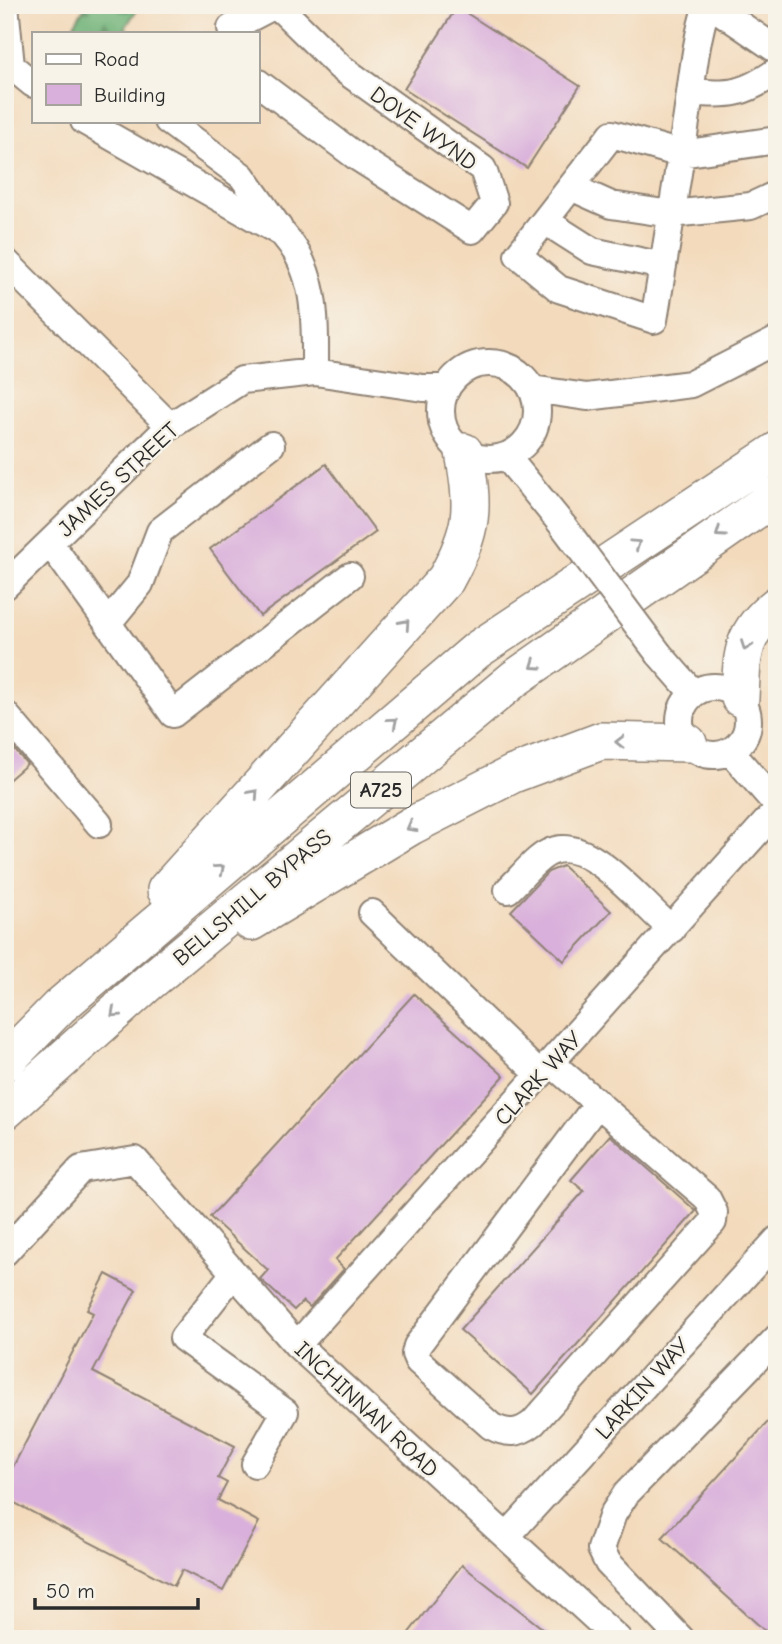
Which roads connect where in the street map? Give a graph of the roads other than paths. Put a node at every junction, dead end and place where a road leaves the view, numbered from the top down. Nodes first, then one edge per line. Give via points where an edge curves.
1 (5, 5) edge
2 (276, 5) edge
3 (709, 5) edge
4 (232, 32) edge
5 (777, 50) edge
6 (22, 68) edge
7 (777, 71) edge
8 (32, 83) edge
9 (259, 84) edge
10 (691, 93) junction
11 (86, 122) edge
12 (169, 122) edge
13 (777, 140) edge
14 (681, 154) junction
15 (571, 187) junction
16 (777, 194) edge
17 (671, 214) junction
18 (545, 221) junction
19 (283, 234) junction
20 (5, 261) edge
21 (663, 265) junction
22 (777, 340) edge
23 (316, 372) junction
24 (446, 388) junction
25 (532, 389) junction
26 (170, 426) junction
27 (777, 443) edge
28 (271, 446) dead end
29 (464, 452) junction
30 (777, 452) edge
31 (506, 456) junction
32 (731, 480) junction
33 (777, 495) edge
34 (50, 543) junction
35 (350, 576) dead end
36 (5, 586) edge
37 (777, 605) edge
38 (108, 623) junction
39 (693, 693) junction
40 (740, 698) junction
41 (5, 714) edge
42 (688, 743) junction
43 (730, 751) junction
44 (777, 808) edge
45 (99, 824) dead end
46 (508, 890) dead end
47 (372, 913) dead end
48 (672, 929) junction
49 (148, 983) junction
50 (59, 1007) junction
51 (5, 1062) edge
52 (546, 1069) junction
53 (598, 1104) junction
54 (5, 1111) edge
55 (777, 1240) edge
56 (5, 1252) edge
57 (234, 1273) junction
58 (777, 1338) edge
59 (297, 1345) junction
60 (255, 1464) dead end
61 (507, 1536) junction
62 (618, 1639) edge
63 (681, 1639) edge

1 - 6 street
2 - 4 street, DOVE WYND
2 - 9 street, DOVE WYND via 340,67 483,169 494,203 472,230 357,157
3 - 5 street
3 - 10 street
6 - 8 street
7 - 10 street via 756,86 727,96
10 - 14 street
11 - 19 street
12 - 19 street via 242,176
13 - 14 street
14 - 15 street via 612,134
14 - 17 street
15 - 17 street via 611,205
15 - 18 street
16 - 17 street via 751,206
17 - 21 street
18 - 21 street via 592,251
18 - 21 street via 518,255 559,289 654,320
19 - 23 street via 298,251 314,299
20 - 26 street
22 - 25 street via 691,384 587,397
23 - 24 street, JAMES STREET
23 - 26 street, JAMES STREET via 242,380
24 - 25 street via 456,375 487,362 507,366
24 - 29 street via 441,420 452,442
25 - 31 street via 537,405 534,429 525,443
26 - 34 street, JAMES STREET
27 - 32 highway
28 - 38 street via 160,531 140,584
29 - 31 street via 489,459
50 -> 29 highway via 446,579 464,547 472,518
30 - 32 highway, BELLSHILL BYPASS / A725
31 - 39 street, bridge
50 -> 32 highway, BELLSHILL BYPASS / A725 via 477,650
33 -> 49 highway, BELLSHILL BYPASS / A725 via 514,679
34 - 36 street, JAMES STREET
34 - 38 street
35 - 38 street via 173,714
37 -> 40 highway via 757,620 742,649
39 - 40 street via 712,687
39 - 42 street via 681,711 682,733
40 - 43 street via 748,727
41 - 45 street
42 - 43 street via 708,754
42 -> 49 highway via 601,741 513,774 411,826
43 - 44 street
44 - 48 street, CLARK WAY
46 - 48 street via 548,852 571,848 605,866
47 - 52 street
48 - 52 street, CLARK WAY
49 -> 54 highway, BELLSHILL BYPASS / A725
50 - 51 highway, BELLSHILL BYPASS / A725
52 - 53 street
52 - 59 street, CLARK WAY
53 - 53 street via 707,1198 713,1222 533,1423 521,1432 503,1432 418,1361 417,1346
55 - 61 street, LARKIN WAY
56 - 57 street, INCHINNAN ROAD via 81,1169 135,1160
57 - 59 street, INCHINNAN ROAD
57 - 60 street via 183,1338 285,1412
58 - 63 street via 626,1494 613,1514 601,1549 608,1563
59 - 61 street, INCHINNAN ROAD
61 - 62 street, INCHINNAN ROAD

